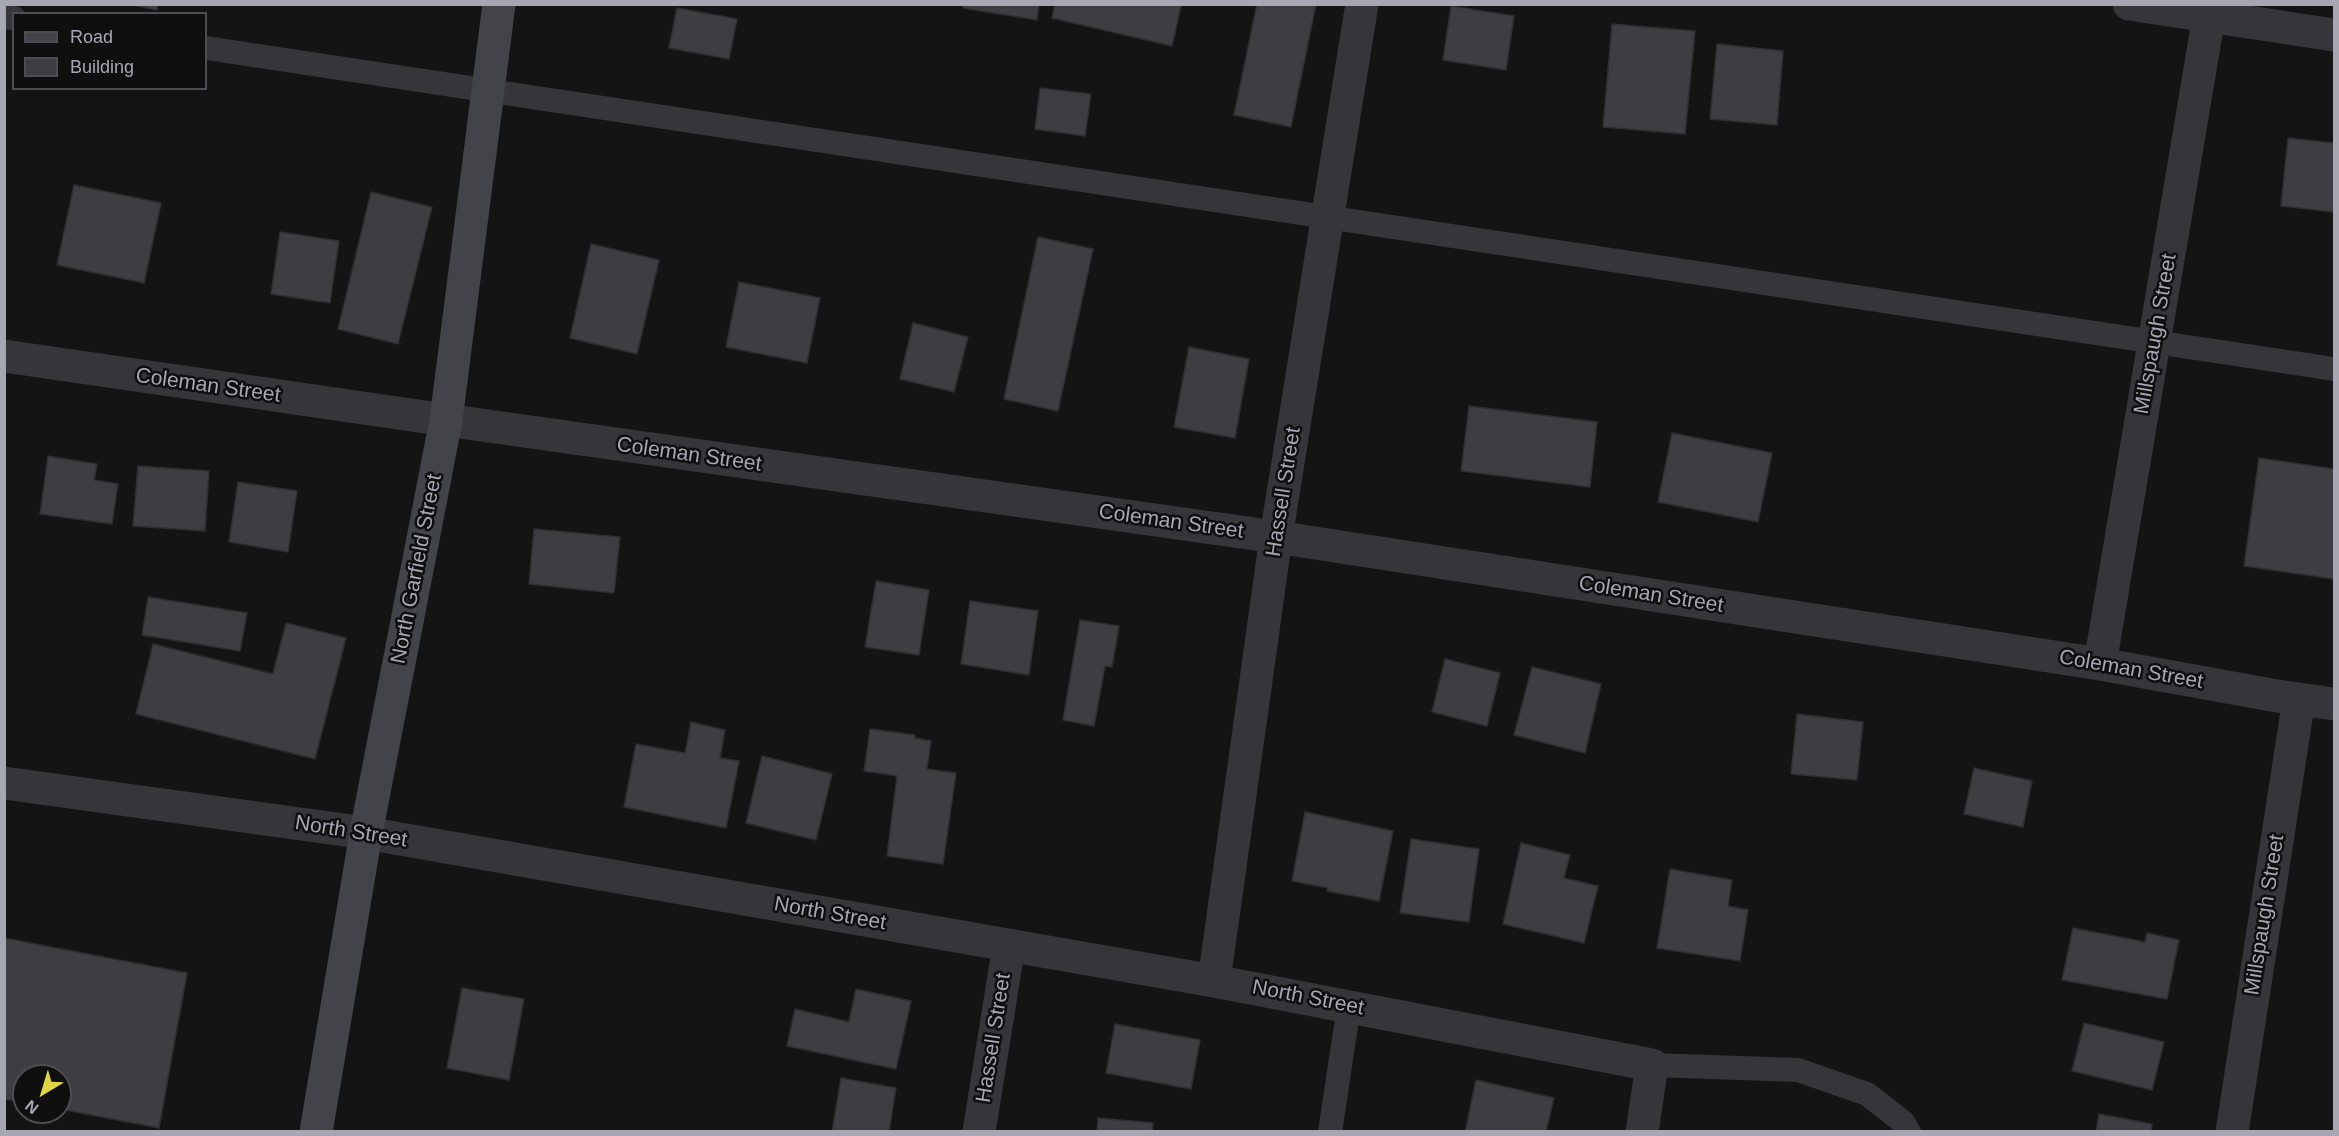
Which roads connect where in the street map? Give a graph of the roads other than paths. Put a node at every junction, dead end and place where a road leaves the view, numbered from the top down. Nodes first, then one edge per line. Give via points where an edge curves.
1 (499, 4) edge
2 (1362, 4) edge
3 (2129, 4) edge
4 (2210, 10) edge
5 (2334, 35) edge
6 (207, 48) edge
7 (488, 92) junction
8 (1328, 217) junction
9 (2154, 343) junction
10 (4, 356) edge
11 (2334, 369) edge
12 (446, 420) junction
13 (1276, 537) junction
14 (2100, 664) junction
15 (2299, 699) junction
16 (2334, 704) edge
17 (4, 783) edge
18 (366, 833) junction
19 (1009, 945) junction
20 (1214, 981) junction
21 (1349, 1006) junction
22 (1652, 1065) junction
23 (316, 1131) edge
24 (979, 1131) edge
25 (1330, 1131) edge
26 (1641, 1131) edge
27 (1909, 1131) edge
28 (2232, 1131) edge

1 - 7 street, North Garfield Street
2 - 8 street, Hassell Street
3 - 4 street
4 - 5 street
4 - 9 street, Millspaugh Street
6 - 7 lane
7 - 8 lane
7 - 12 street, North Garfield Street
8 - 9 lane
8 - 13 street, Hassell Street
9 - 11 lane
9 - 14 street, Millspaugh Street
10 - 12 street, Coleman Street
12 - 13 street, Coleman Street
12 - 18 street, North Garfield Street
13 - 14 street, Coleman Street
13 - 20 street, Hassell Street
14 - 15 street, Coleman Street
15 - 16 street, Coleman Street
15 - 28 street, Millspaugh Street
17 - 18 street, North Street
18 - 19 street, North Street
18 - 23 street, North Garfield Street
19 - 20 street, North Street
19 - 24 street, Hassell Street
20 - 21 street, North Street
21 - 22 street, North Street
21 - 25 lane
22 - 26 street
22 - 27 lane via 1798,1070 1867,1094

